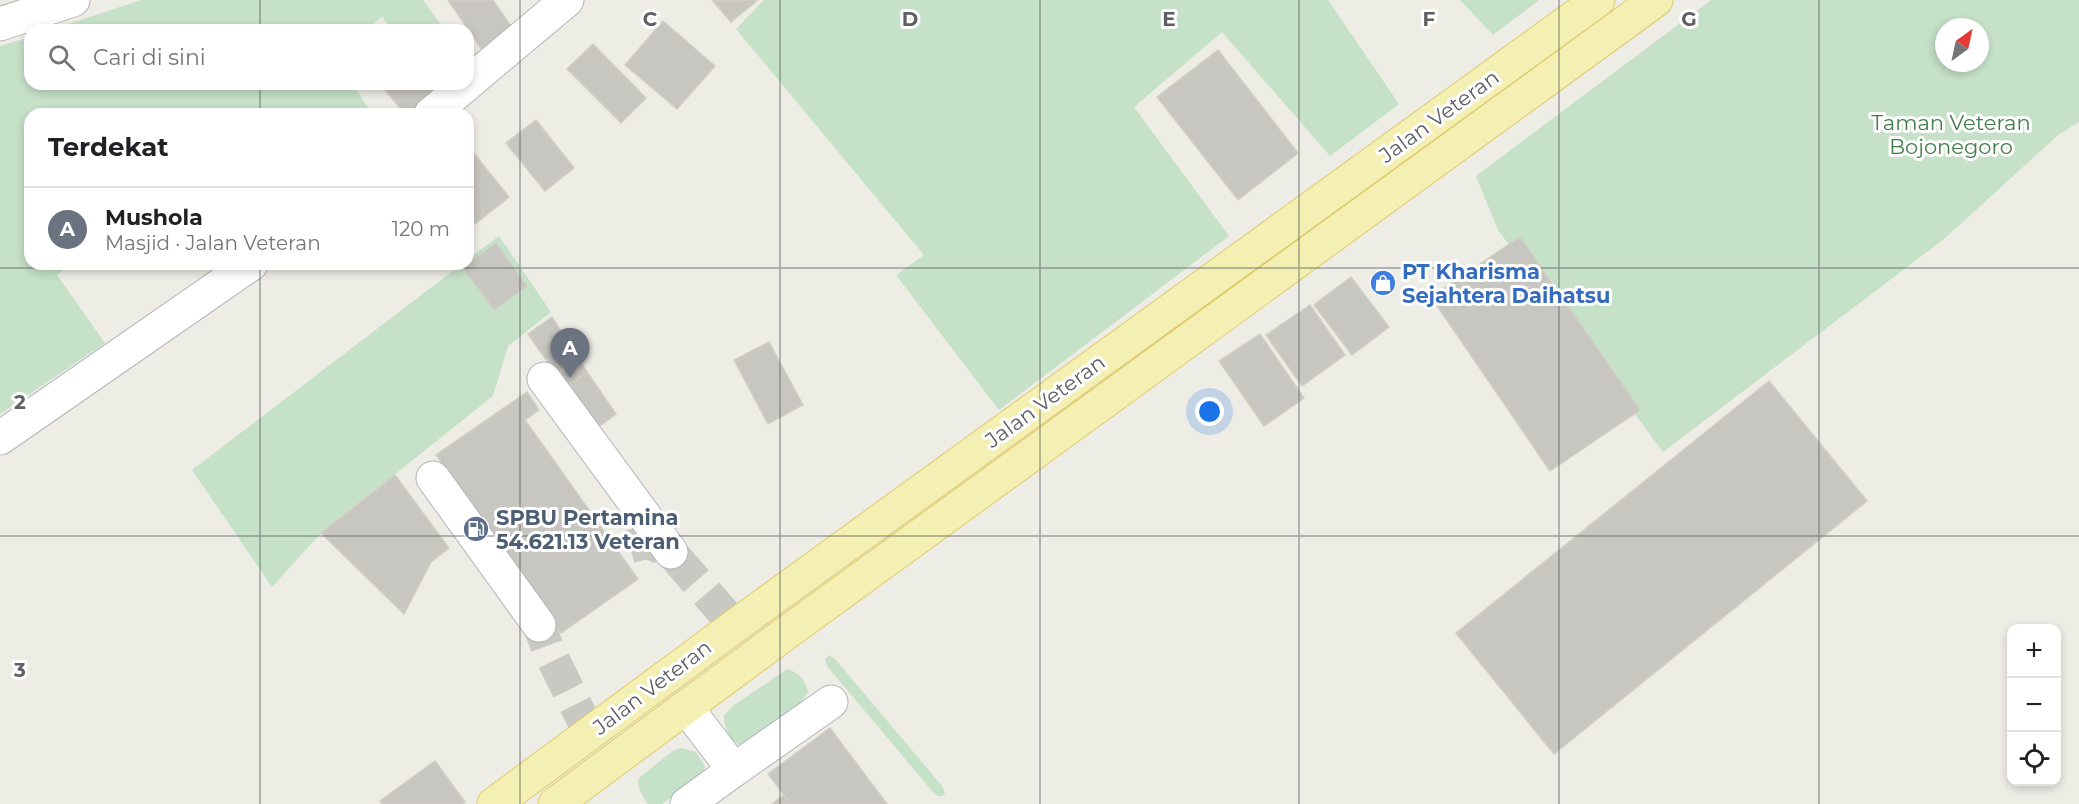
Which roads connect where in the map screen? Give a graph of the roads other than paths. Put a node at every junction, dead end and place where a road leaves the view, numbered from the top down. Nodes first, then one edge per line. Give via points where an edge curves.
1 (73, 0) edge
2 (567, 0) edge
3 (1599, 0) edge
4 (1656, 0) edge
5 (0, 24) edge
6 (1558, 30) junction
7 (1578, 57) junction
8 (474, 79) edge
9 (461, 90) edge
10 (438, 108) edge
11 (242, 270) edge
12 (544, 380) dead end
13 (0, 438) edge
14 (433, 478) dead end
15 (671, 552) dead end
16 (539, 626) dead end
17 (831, 702) dead end
18 (686, 707) junction
19 (734, 770) junction
20 (494, 804) edge
21 (555, 804) edge
22 (687, 804) edge

1 - 5 street
2 - 8 street
3 - 6 main road, Jalan Veteran
4 - 7 main road, Jalan Veteran
6 - 7 main road
6 - 20 main road, Jalan Veteran
7 - 18 main road, Jalan Veteran
9 - 10 street
11 - 13 street
12 - 15 street
14 - 16 street
17 - 19 street
18 - 19 street
18 - 21 main road, Jalan Veteran
19 - 22 street

